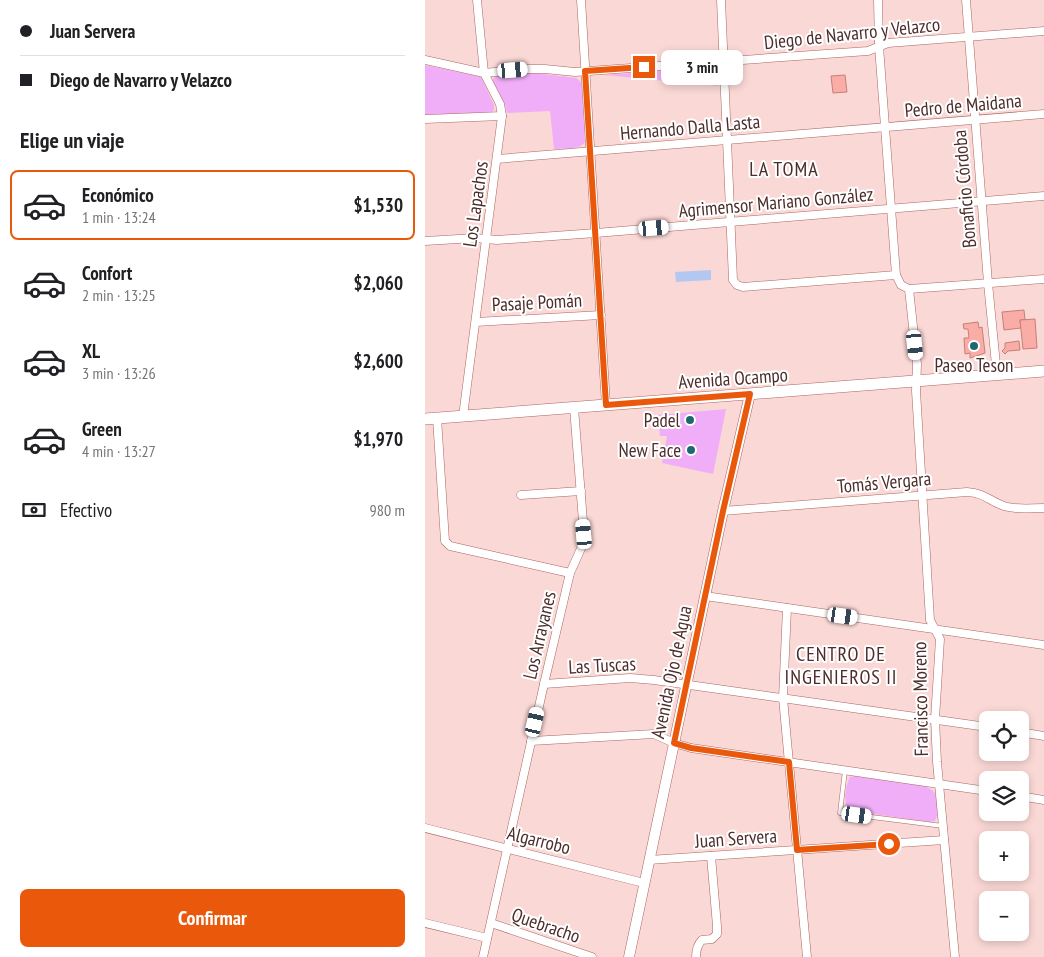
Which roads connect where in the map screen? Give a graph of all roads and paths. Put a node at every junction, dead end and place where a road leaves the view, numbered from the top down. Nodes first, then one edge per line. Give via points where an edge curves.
1 (477, 0) edge
2 (581, 0) edge
3 (721, 0) edge
4 (878, 0) edge
5 (966, 0) edge
6 (1044, 31) edge
7 (969, 37) junction
8 (879, 46) junction
9 (425, 60) edge
10 (723, 62) junction
11 (585, 71) junction
12 (484, 73) junction
13 (1044, 114) edge
14 (503, 116) junction
15 (425, 119) edge
16 (975, 120) junction
17 (885, 128) junction
18 (726, 141) junction
19 (590, 151) junction
20 (497, 158) junction
21 (1044, 196) edge
22 (982, 201) junction
23 (891, 209) junction
24 (731, 222) junction
25 (596, 233) junction
26 (487, 239) junction
27 (425, 241) edge
28 (896, 275) junction
29 (1044, 279) edge
30 (988, 283) junction
31 (909, 289) junction
32 (601, 315) junction
33 (476, 322) junction
34 (1044, 371) edge
35 (997, 375) junction
36 (916, 381) junction
37 (750, 394) junction
38 (606, 405) junction
39 (573, 408) junction
40 (463, 416) junction
41 (437, 418) junction
42 (425, 419) edge
43 (581, 491) junction
44 (922, 494) junction
45 (521, 495) dead end
46 (1044, 508) edge
47 (723, 511) junction
48 (570, 573) junction
49 (705, 596) junction
50 (787, 608) junction
51 (934, 630) junction
52 (1044, 645) edge
53 (686, 683) junction
54 (544, 684) junction
55 (783, 698) junction
56 (935, 719) junction
57 (979, 726) edge
58 (1029, 734) edge
59 (1044, 736) edge
60 (531, 741) junction
61 (674, 743) junction
62 (789, 762) junction
63 (845, 770) junction
64 (939, 784) junction
65 (979, 790) edge
66 (1029, 798) edge
67 (1044, 800) edge
68 (943, 826) junction
69 (425, 828) edge
70 (944, 840) junction
71 (507, 848) junction
72 (797, 850) junction
73 (711, 856) junction
74 (649, 860) junction
75 (644, 883) junction
76 (425, 923) edge
77 (491, 923) junction
78 (487, 938) junction
79 (483, 957) edge
80 (592, 957) edge
81 (629, 957) edge
82 (696, 957) edge
83 (807, 957) edge
84 (955, 957) edge

1 - 12 street, Los Lapachos
2 - 11 street
3 - 10 street
4 - 8 street
5 - 7 street, Bonaficio Córdoba
6 - 7 street, Diego de Navarro y Velazco
7 - 8 street, Diego de Navarro y Velazco
7 - 16 street, Bonaficio Córdoba
8 - 10 street, Diego de Navarro y Velazco via 868,51
8 - 17 street
9 - 12 street, Diego de Navarro y Velazco
10 - 11 street, Diego de Navarro y Velazco
10 - 18 street
11 - 12 street, Diego de Navarro y Velazco via 528,69
11 - 19 street
12 - 14 street, Los Lapachos
13 - 16 street, Pedro de Maidana
14 - 15 street
14 - 20 street, Los Lapachos
16 - 17 street, Pedro de Maidana
16 - 22 street, Bonaficio Córdoba
17 - 18 street, Hernando Dalla Lasta
17 - 23 street
18 - 19 street, Hernando Dalla Lasta
18 - 24 street
19 - 20 street, Hernando Dalla Lasta
19 - 25 street
20 - 26 street, Los Lapachos
21 - 22 street, Agrimensor Mariano González
22 - 23 street, Agrimensor Mariano González
22 - 30 street, Bonaficio Córdoba
23 - 24 street, Agrimensor Mariano González
23 - 28 street
24 - 25 street, Agrimensor Mariano González
24 - 28 street via 733,280 743,287
25 - 26 street, Agrimensor Mariano González
25 - 32 street
26 - 27 street, Agrimensor Mariano González
26 - 33 street, Los Lapachos
28 - 31 street via 901,286
29 - 30 street
30 - 31 street
30 - 35 street, Bonaficio Córdoba
31 - 36 street, Francisco Moreno
32 - 33 street, Pasaje Pomán
32 - 38 street
33 - 40 street, Los Lapachos
34 - 35 main road, Avenida Ocampo
35 - 36 main road, Avenida Ocampo
36 - 37 main road, Avenida Ocampo
36 - 44 street, Francisco Moreno
37 - 38 main road, Avenida Ocampo
37 - 47 main road, Avenida Ojo de Agua
38 - 39 main road, Avenida Ocampo
39 - 40 main road, Avenida Ocampo
39 - 43 street, Los Arrayanes
40 - 41 main road, Avenida Ocampo
41 - 42 main road, Avenida Ocampo
41 - 48 street via 445,541 450,546
43 - 45 street
43 - 48 street, Los Arrayanes via 583,544
44 - 46 street, Tomás Vergara via 975,492 1009,507
44 - 47 street, Tomás Vergara
44 - 51 street, Francisco Moreno via 930,620
47 - 49 main road, Avenida Ojo de Agua
48 - 54 street, Los Arrayanes
49 - 50 street
49 - 53 main road, Avenida Ojo de Agua
50 - 51 street
50 - 55 street
51 - 52 street
51 - 56 street, Francisco Moreno via 939,639
53 - 54 street, Las Tuscas via 630,678
53 - 55 street, Las Tuscas
53 - 61 main road, Avenida Ojo de Agua
54 - 60 street, Los Arrayanes
55 - 56 street, Las Tuscas
55 - 62 street
56 - 57 street, Las Tuscas
56 - 64 street, Francisco Moreno
58 - 59 street
60 - 61 street via 654,734
60 - 71 street, Los Arrayanes
61 - 62 street
61 - 74 main road, Avenida Ojo de Agua
62 - 63 street
62 - 72 street
63 - 64 street
63 - 68 lane via 840,813
64 - 65 street
64 - 68 street, Francisco Moreno
66 - 67 street
68 - 70 street, Francisco Moreno
69 - 71 street, Algarrobo
70 - 72 street, Juan Servera
70 - 84 street, Francisco Moreno
71 - 75 street, Algarrobo
71 - 77 street, Los Arrayanes
72 - 73 street, Juan Servera
72 - 83 street
73 - 74 street, Juan Servera
73 - 82 street via 717,934 698,944
74 - 75 main road, Avenida Ojo de Agua
75 - 81 main road, Avenida Ojo de Agua
76 - 78 street, Quebracho
77 - 78 street, Los Arrayanes
77 - 80 street, Quebracho
78 - 79 street, Los Arrayanes

